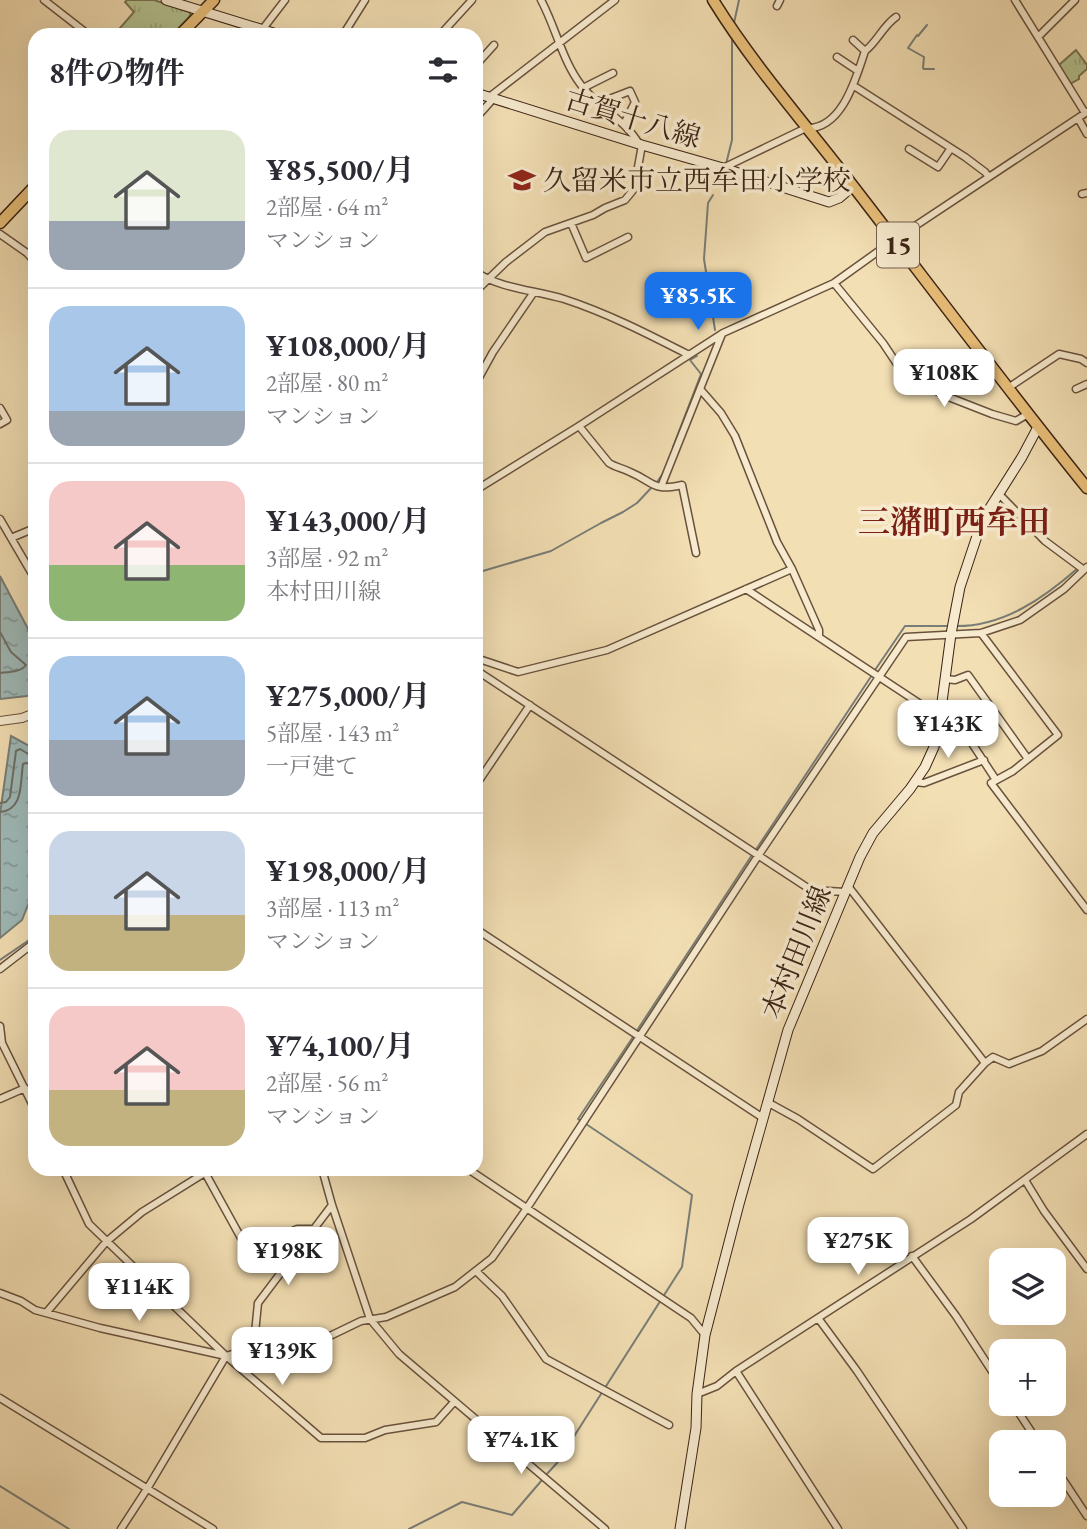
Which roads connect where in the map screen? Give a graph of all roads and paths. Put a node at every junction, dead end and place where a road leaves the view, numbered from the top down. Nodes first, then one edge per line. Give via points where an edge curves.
1 (44, 0) edge
2 (166, 0) edge
3 (214, 0) edge
4 (285, 0) edge
5 (365, 0) edge
6 (472, 0) edge
7 (541, 0) edge
8 (615, 0) edge
9 (713, 0) edge
10 (1015, 0) edge
11 (1074, 0) edge
12 (203, 11) junction
13 (896, 18) dead end
14 (80, 28) edge
15 (187, 28) edge
16 (256, 28) edge
17 (264, 28) edge
18 (347, 28) edge
19 (446, 28) edge
20 (1038, 37) junction
21 (853, 40) dead end
22 (560, 43) junction
23 (494, 45) dead end
24 (865, 51) junction
25 (483, 57) edge
26 (837, 57) dead end
27 (858, 71) junction
28 (613, 73) dead end
29 (853, 86) junction
30 (583, 88) junction
31 (483, 96) edge
32 (490, 98) junction
33 (600, 104) junction
34 (483, 108) edge
35 (1086, 112) edge
36 (1078, 118) junction
37 (624, 124) junction
38 (806, 128) junction
39 (1087, 134) edge
40 (641, 145) junction
41 (951, 148) junction
42 (909, 149) dead end
43 (723, 168) junction
44 (989, 177) junction
45 (853, 186) junction
46 (28, 193) edge
47 (0, 223) edge
48 (571, 223) junction
49 (0, 234) edge
50 (628, 237) dead end
51 (894, 240) junction
52 (28, 254) edge
53 (483, 277) edge
54 (488, 280) junction
55 (834, 283) junction
56 (483, 285) edge
57 (534, 292) junction
58 (723, 333) junction
59 (689, 355) junction
60 (1087, 363) edge
61 (483, 370) edge
62 (1087, 384) edge
63 (1008, 388) junction
64 (700, 389) junction
65 (1076, 389) dead end
66 (0, 408) edge
67 (1028, 414) junction
68 (0, 424) edge
69 (579, 426) junction
70 (1038, 427) junction
71 (483, 486) edge
72 (661, 487) junction
73 (1087, 488) edge
74 (998, 493) junction
75 (0, 519) edge
76 (28, 531) edge
77 (11, 538) junction
78 (696, 553) dead end
79 (28, 567) edge
80 (792, 569) junction
81 (1085, 569) edge
82 (746, 589) junction
83 (981, 633) junction
84 (951, 634) junction
85 (819, 637) junction
86 (483, 660) edge
87 (483, 675) edge
88 (878, 677) junction
89 (945, 679) junction
90 (530, 705) junction
91 (28, 716) edge
92 (940, 717) junction
93 (0, 721) edge
94 (1028, 759) junction
95 (984, 760) junction
96 (483, 775) edge
97 (996, 780) junction
98 (915, 782) junction
99 (758, 856) junction
100 (846, 889) junction
101 (1087, 910) edge
102 (483, 934) edge
103 (28, 947) edge
104 (0, 969) edge
105 (1087, 1019) edge
106 (0, 1026) edge
107 (638, 1037) junction
108 (985, 1063) junction
109 (25, 1088) junction
110 (28, 1095) edge
111 (0, 1100) edge
112 (767, 1102) junction
113 (763, 1118) junction
114 (1087, 1134) edge
115 (66, 1176) edge
116 (197, 1176) edge
117 (209, 1176) edge
118 (324, 1176) edge
119 (478, 1176) edge
120 (1025, 1180) junction
121 (332, 1205) junction
122 (527, 1209) junction
123 (315, 1229) junction
124 (106, 1242) junction
125 (912, 1256) junction
126 (1087, 1269) edge
127 (477, 1272) junction
128 (0, 1293) edge
129 (46, 1313) junction
130 (818, 1318) junction
131 (370, 1319) junction
132 (705, 1335) junction
133 (258, 1346) junction
134 (226, 1356) junction
135 (989, 1367) edge
136 (736, 1371) junction
137 (698, 1394) junction
138 (0, 1398) edge
139 (454, 1402) junction
140 (668, 1425) dead end
141 (1066, 1484) edge
142 (147, 1489) junction
143 (1087, 1516) edge
144 (121, 1529) edge
145 (213, 1529) edge
146 (606, 1529) edge
147 (680, 1529) edge
148 (838, 1529) edge
149 (963, 1529) edge

1 - 14 street
2 - 12 main road
3 - 12 main road
4 - 17 street
5 - 18 street
6 - 19 street
7 - 22 street
8 - 22 street
9 - 38 main road, 15
10 - 20 street
11 - 20 street
12 - 15 main road
12 - 16 main road
13 - 24 street
20 - 35 street
21 - 24 street
22 - 30 street
22 - 32 street
23 - 25 street
24 - 27 street
26 - 27 street
27 - 29 street
28 - 30 street
29 - 38 street via 830,122
29 - 41 street
30 - 33 street
31 - 32 main road, 古賀十八線
32 - 34 street
32 - 40 main road, 古賀十八線
33 - 37 street
33 - 37 street via 630,91 635,103
35 - 36 street
36 - 39 street
36 - 44 street
37 - 40 street
38 - 43 street
38 - 45 main road, 15
40 - 43 main road, 古賀十八線
40 - 48 street via 634,190 625,200
41 - 42 street via 938,167
41 - 44 street
43 - 45 main road, 古賀十八線 via 829,202
44 - 51 street
45 - 51 main road, 15
46 - 47 main road
48 - 50 street via 586,258
48 - 54 street via 532,240
49 - 52 street
51 - 55 street
51 - 63 main road, 15
53 - 54 street
54 - 56 street
54 - 57 street
55 - 58 street
55 - 67 street via 897,364 929,387 1016,421
57 - 59 street via 626,323
57 - 61 street
58 - 59 street
58 - 64 street
59 - 69 street
60 - 63 street via 1059,354
62 - 65 street
63 - 67 main road, 15
64 - 72 street
64 - 80 street via 735,436
66 - 68 street via 8,419
67 - 70 main road, 15
69 - 71 street
69 - 72 street via 609,463
70 - 73 main road, 15
70 - 74 main road, 本村田川線
72 - 78 street via 682,485
74 - 81 street via 1045,541
74 - 84 main road, 本村田川線 via 977,536
75 - 77 street
76 - 77 street
77 - 79 street
80 - 82 street
80 - 85 street
81 - 83 street via 1020,620
82 - 85 street
82 - 86 street via 607,650 518,672
83 - 84 street
83 - 94 street via 1058,735
84 - 88 street via 906,637
84 - 89 main road, 本村田川線
85 - 88 street
87 - 90 street
88 - 92 street
88 - 99 street
89 - 92 main road, 本村田川線
89 - 94 street via 968,675
90 - 96 street
90 - 99 street
91 - 93 street
92 - 95 street via 958,722
92 - 98 main road, 本村田川線 via 934,747
94 - 97 street
95 - 97 street
95 - 98 street via 924,783
97 - 101 street via 991,783
98 - 100 main road, 本村田川線 via 873,833
99 - 100 street via 811,890
99 - 107 street
100 - 108 street
100 - 112 main road, 本村田川線 via 788,1030
102 - 107 street
103 - 104 street
105 - 108 street via 1042,1051 1009,1063 993,1056
106 - 109 street via 2,1043
107 - 113 street
107 - 122 street
108 - 112 street via 959,1092 956,1105 873,1169
109 - 110 street
109 - 111 street
112 - 113 main road, 本村田川線
113 - 132 main road, 本村田川線
114 - 120 street
115 - 124 street via 89,1224
116 - 124 street
117 - 123 street via 246,1247 297,1229
118 - 121 street
119 - 122 street
120 - 125 street
120 - 126 street
121 - 123 street
121 - 131 street
122 - 127 street
122 - 132 street via 691,1318
123 - 133 street via 258,1303
124 - 129 street
124 - 134 street
125 - 130 street
125 - 135 street
127 - 131 street via 456,1287 386,1317
127 - 140 street via 502,1296 546,1359
128 - 129 street
129 - 134 street
130 - 136 street
130 - 149 street
131 - 133 street via 290,1350 279,1345
131 - 139 street via 399,1354
132 - 137 main road, 本村田川線
133 - 134 street
134 - 139 street via 321,1438 366,1438 385,1430 436,1422
134 - 142 street
136 - 137 street via 717,1387
136 - 148 street
137 - 147 main road, 本村田川線
138 - 142 street
139 - 146 street
141 - 143 street
142 - 144 street
142 - 145 street

